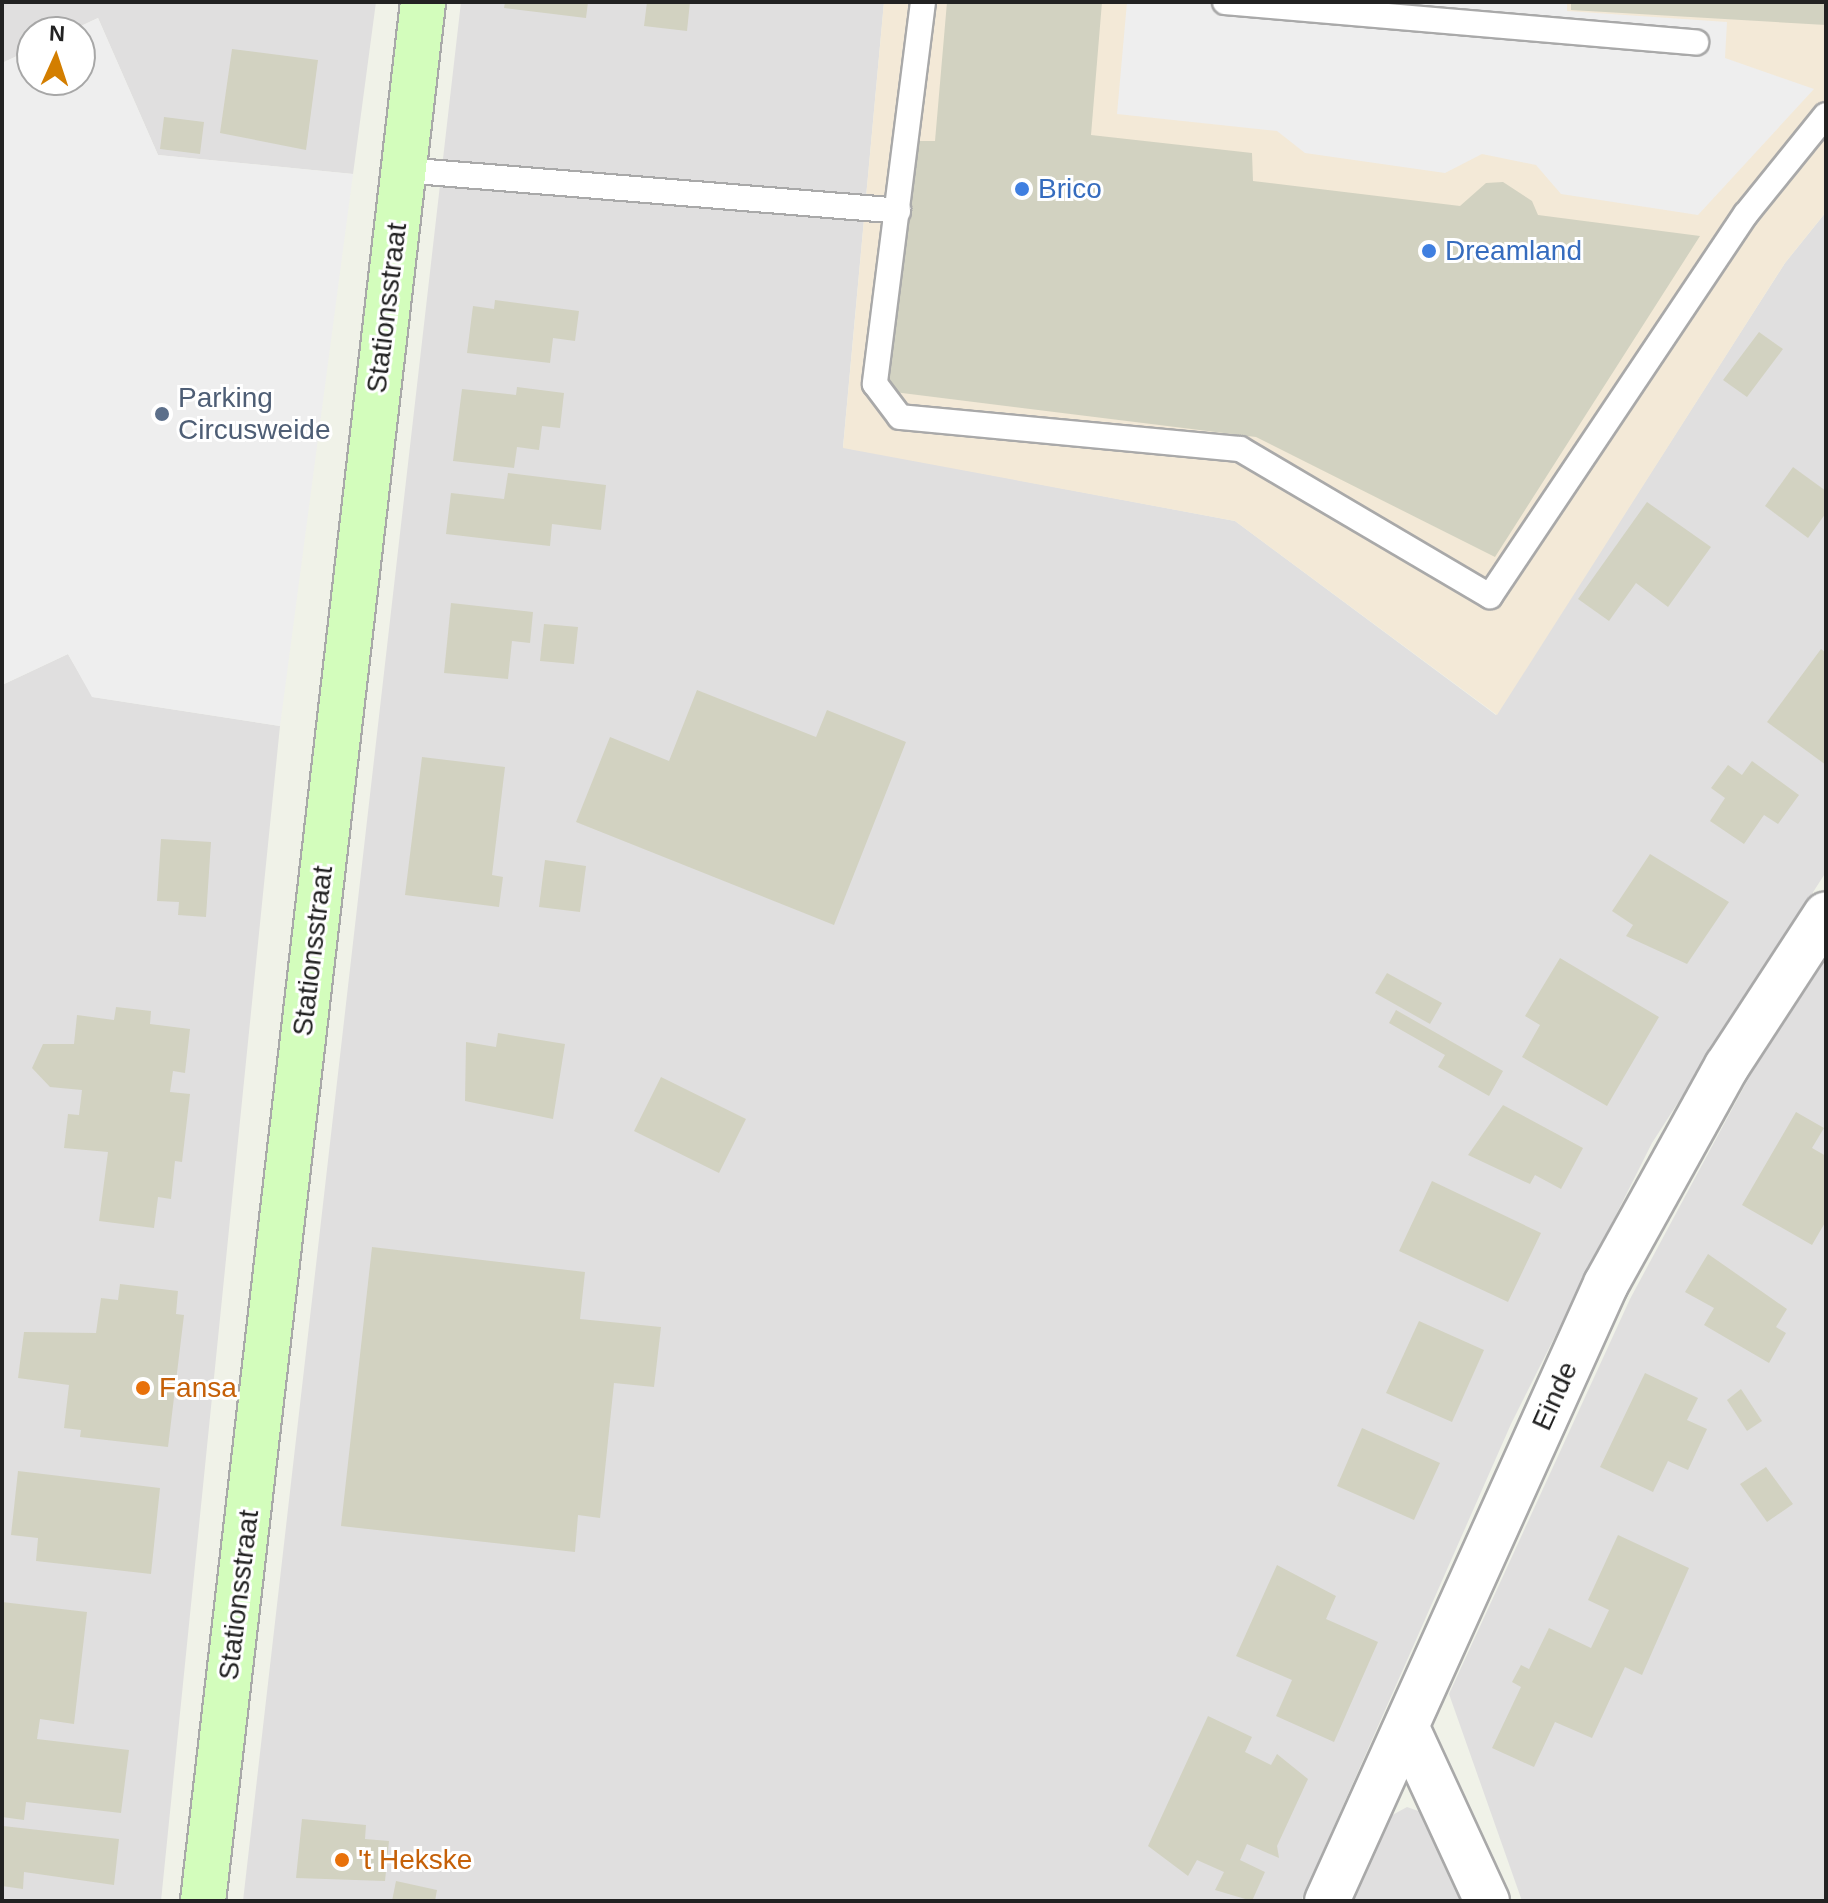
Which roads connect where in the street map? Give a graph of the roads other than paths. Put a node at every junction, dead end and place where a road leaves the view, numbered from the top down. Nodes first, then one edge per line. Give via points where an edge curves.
1 (423, 2) edge
2 (923, 2) edge
3 (1225, 2) edge
4 (1476, 13) edge
5 (1696, 42) dead end
6 (1826, 115) edge
7 (403, 170) junction
8 (898, 211) junction
9 (1826, 914) edge
10 (1407, 1728) junction
11 (203, 1901) edge
12 (1327, 1901) edge
13 (1487, 1901) edge

1 - 7 main road, Stationsstraat
2 - 8 lane
3 - 4 lane
4 - 5 lane
6 - 8 lane via 1746,214 1490,596 1240,449 900,417 875,384
7 - 8 lane
7 - 11 main road, Stationsstraat
9 - 10 street, Einde via 1727,1066 1606,1284
10 - 12 street, Einde
10 - 13 street

